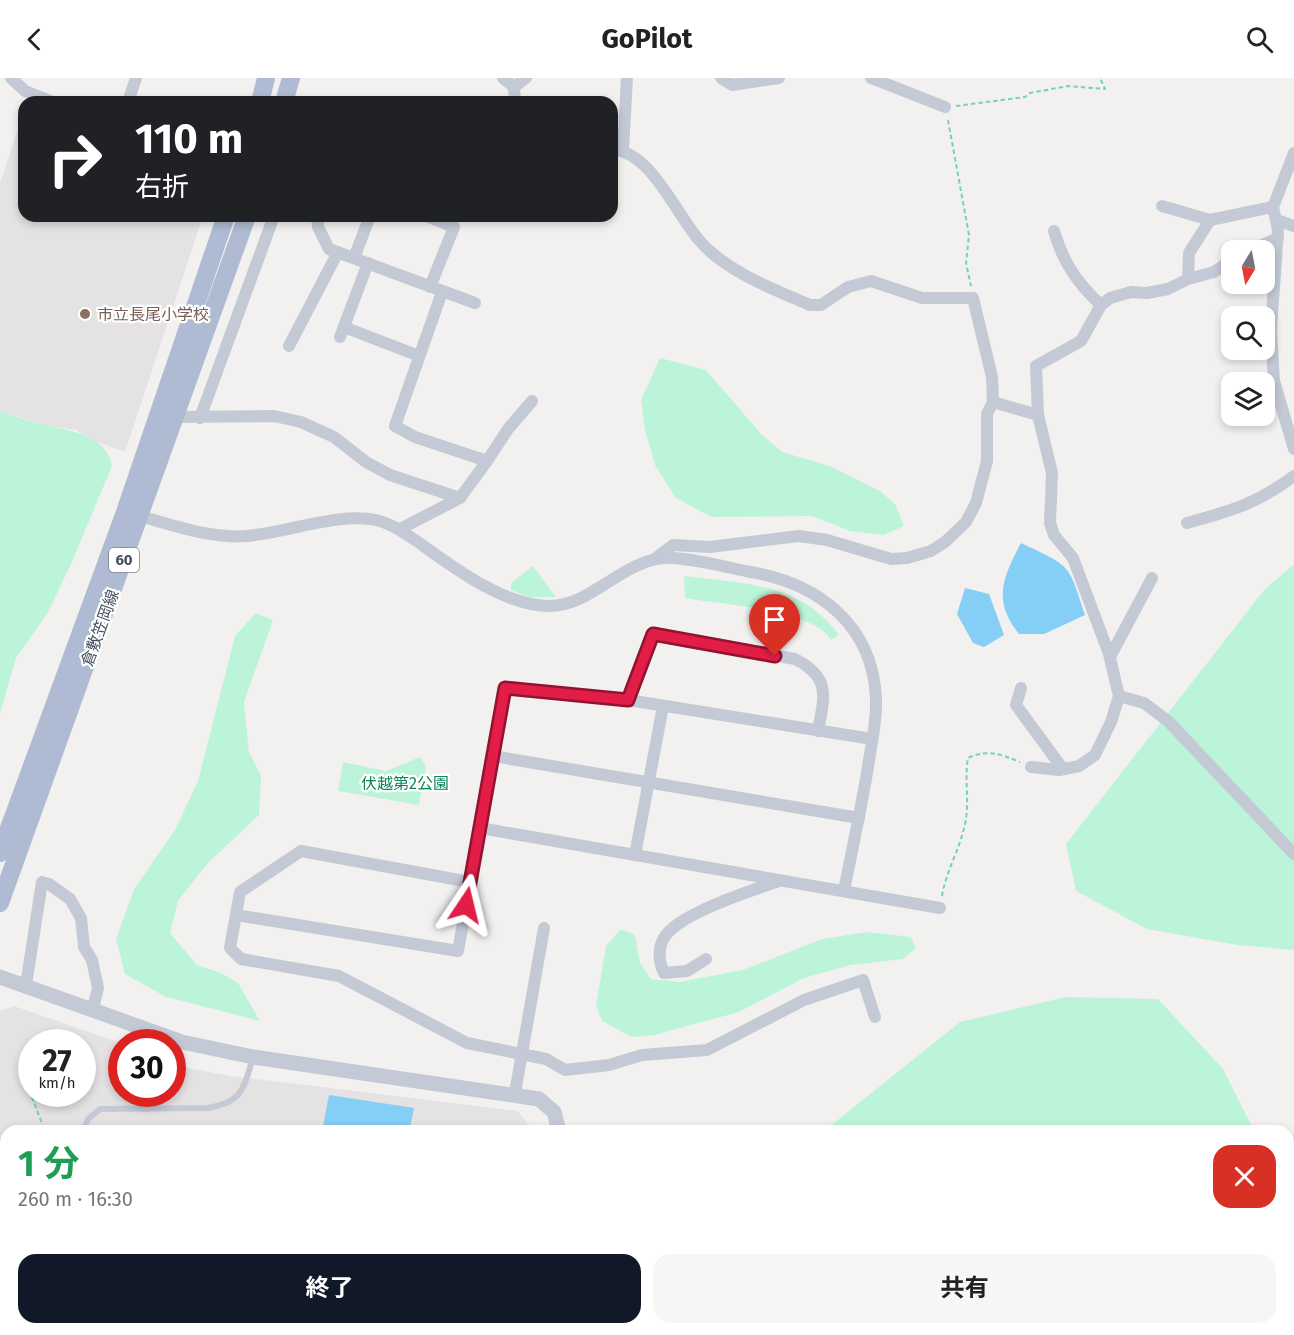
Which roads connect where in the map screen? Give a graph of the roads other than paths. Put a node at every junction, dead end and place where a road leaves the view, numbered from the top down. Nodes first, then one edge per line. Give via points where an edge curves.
1 (11, 78) edge
2 (136, 78) edge
3 (266, 78) edge
4 (291, 78) edge
5 (503, 78) edge
6 (526, 78) edge
7 (627, 78) edge
8 (721, 78) edge
9 (779, 78) edge
10 (871, 78) edge
11 (514, 87) junction
12 (36, 96) edge
13 (131, 96) edge
14 (262, 96) edge
15 (286, 96) edge
16 (515, 96) edge
17 (945, 107) road end
18 (618, 143) edge
19 (618, 150) edge
20 (1294, 153) edge
21 (1162, 206) dead end
22 (1273, 207) junction
23 (1210, 220) junction
24 (1278, 220) junction
25 (224, 222) edge
26 (245, 222) edge
27 (272, 222) edge
28 (318, 222) edge
29 (368, 222) edge
30 (441, 222) edge
31 (1294, 226) edge
32 (1054, 231) dead end
33 (1278, 238) junction
34 (1274, 240) edge
35 (338, 252) junction
36 (354, 258) junction
37 (368, 263) junction
38 (1221, 267) edge
39 (1188, 279) junction
40 (436, 289) junction
41 (475, 303) dead end
42 (1101, 306) junction
43 (289, 346) dead end
44 (419, 356) junction
45 (532, 401) dead end
46 (993, 402) junction
47 (1038, 415) junction
48 (177, 417) junction
49 (200, 418) junction
50 (1294, 449) edge
51 (487, 461) junction
52 (1294, 476) edge
53 (460, 498) junction
54 (132, 514) junction
55 (1187, 523) dead end
56 (400, 529) junction
57 (652, 560) junction
58 (1152, 578) dead end
59 (1110, 657) junction
60 (1021, 688) dead end
61 (1119, 696) junction
62 (628, 700) junction
63 (663, 706) junction
64 (818, 731) junction
65 (872, 739) junction
66 (493, 756) junction
67 (1031, 767) road end
68 (1063, 769) junction
69 (650, 783) junction
70 (859, 818) junction
71 (480, 828) junction
72 (0, 853) edge
73 (1294, 854) edge
74 (635, 855) junction
75 (780, 880) junction
76 (470, 882) junction
77 (844, 891) junction
78 (0, 903) edge
79 (940, 908) road end
80 (236, 915) junction
81 (544, 928) dead end
82 (706, 959) dead end
83 (0, 977) edge
84 (26, 985) junction
85 (93, 1008) junction
86 (875, 1017) dead end
87 (521, 1054) junction
88 (253, 1057) junction
89 (515, 1093) junction
90 (85, 1125) edge
91 (557, 1125) edge

1 - 12 street via 25,92
2 - 13 street
3 - 14 main road
4 - 15 main road
5 - 11 street
6 - 11 street
7 - 18 street
8 - 9 street via 732,85
10 - 17 street
11 - 16 street
19 - 46 street via 642,162 710,251 735,268 810,305 821,305 848,287 871,281 922,298 974,298 992,377
20 - 22 street
21 - 23 street
22 - 23 street
22 - 24 street
23 - 39 street via 1189,254
24 - 31 street
24 - 33 street
25 - 54 main road, 倉敷笠岡線 / 60
26 - 48 main road, 倉敷笠岡線 / 60
27 - 49 street
28 - 35 street via 329,249
29 - 36 street
30 - 40 street via 454,227
32 - 42 street via 1072,275
33 - 34 street
33 - 50 street via 1271,329 1274,381
35 - 36 street
35 - 43 street
36 - 37 street
37 - 40 street
37 - 44 street via 342,332
38 - 39 street
39 - 42 street via 1168,289 1110,298
40 - 41 street
40 - 44 street
42 - 47 street via 1081,341 1036,366
44 - 51 street via 395,426 415,437
45 - 51 street
46 - 47 street
46 - 57 street via 987,414 987,461 976,503 966,522 931,551 891,559 828,540 799,536 710,547 673,545
47 - 59 street via 1052,473 1050,523 1054,536 1073,558
48 - 49 street
48 - 54 main road, 倉敷笠岡線 / 60
49 - 53 street via 274,416 301,422 334,437 390,475
51 - 53 street
52 - 55 street via 1266,497 1242,508
53 - 56 street
54 - 56 street via 227,537 351,519 377,520
54 - 72 main road, 倉敷笠岡線 / 60
54 - 78 main road, 倉敷笠岡線 / 60
56 - 57 street via 504,597 530,605 574,601 625,570
57 - 65 street via 666,558 795,582 830,604 853,628 870,662 876,699
58 - 59 street
59 - 61 street
60 - 68 street via 1016,705
61 - 68 street via 1095,755 1079,766
61 - 73 street via 1144,703 1167,721
62 - 63 street
62 - 64 street via 653,634 804,663 813,669 825,691
62 - 66 street via 505,688
63 - 64 street
63 - 69 street
64 - 65 street
65 - 70 street
66 - 69 street
66 - 71 street
67 - 68 street
69 - 70 street
69 - 74 street
70 - 77 street
71 - 74 street
71 - 76 street
74 - 75 street
75 - 77 street
75 - 82 street via 697,912 664,937 658,961 664,973 687,971
76 - 80 street via 301,851 240,892
76 - 80 street via 458,951
77 - 79 street
80 - 87 street via 230,948 241,959 339,976 467,1043
81 - 87 street
83 - 84 street
84 - 85 street
84 - 85 street via 42,882 70,899 81,918 84,947 92,960 98,988
85 - 88 street via 182,1042
86 - 87 street via 863,980 804,1000 707,1050 642,1055 609,1065 565,1070 546,1059
87 - 89 street
88 - 89 street
88 - 90 lane via 242,1094 225,1105 100,1109
89 - 91 street via 547,1104

